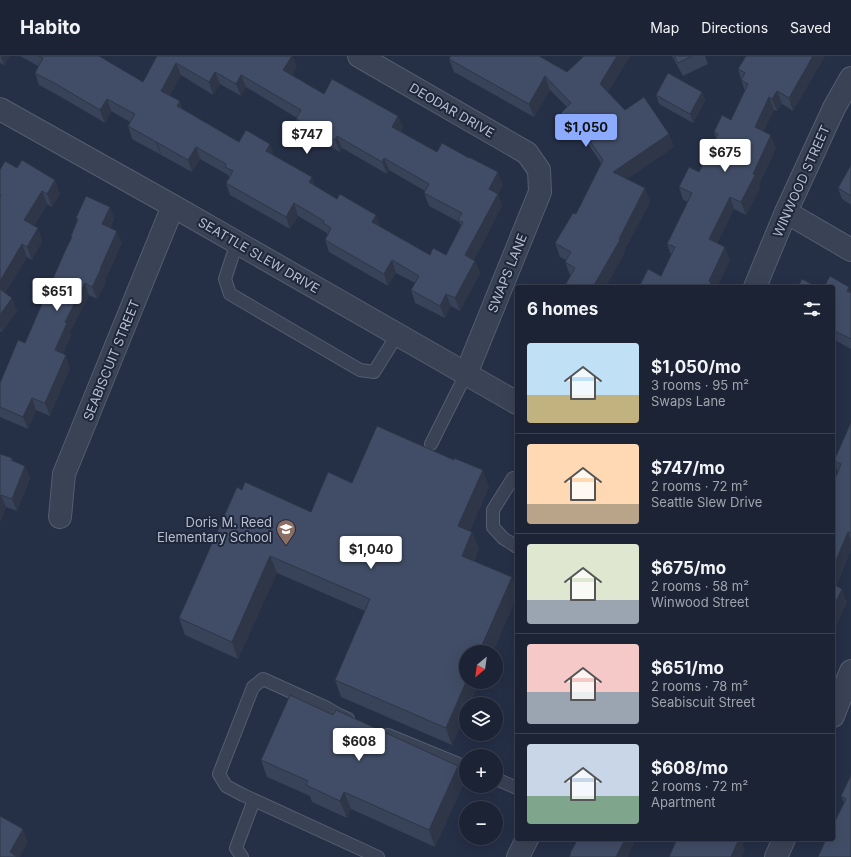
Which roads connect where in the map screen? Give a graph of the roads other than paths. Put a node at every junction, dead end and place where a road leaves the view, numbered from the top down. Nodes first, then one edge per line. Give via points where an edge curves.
1 (359, 56) edge
2 (851, 78) edge
3 (0, 109) edge
4 (538, 170) joint
5 (173, 206) junction
6 (786, 212) junction
7 (236, 242) junction
8 (851, 250) edge
9 (756, 285) edge
10 (398, 334) junction
11 (466, 374) junction
12 (515, 402) edge
13 (431, 444) dead end
14 (515, 477) edge
15 (60, 517) dead end
16 (515, 546) edge
17 (851, 671) edge
18 (835, 711) edge
19 (362, 724) edge
20 (376, 730) edge
21 (459, 764) edge
22 (503, 782) edge
23 (515, 787) edge
24 (254, 800) junction
25 (526, 841) edge
26 (783, 841) edge
27 (242, 857) edge
28 (378, 857) edge
29 (518, 857) edge
30 (776, 857) edge

1 - 4 street, DEODAR DRIVE via 527,153
2 - 6 street, WINWOOD STREET via 834,108
3 - 5 street, SEATTLE SLEW DRIVE
4 - 11 street, SWAPS LANE via 540,192
5 - 7 street, SEATTLE SLEW DRIVE
5 - 15 street, SEABISCUIT STREET via 64,474
6 - 8 street
6 - 9 street, WINWOOD STREET
7 - 10 street, SEATTLE SLEW DRIVE
7 - 10 lane via 225,279 230,294 360,370 374,372
10 - 11 street, SEATTLE SLEW DRIVE
11 - 12 street, SEATTLE SLEW DRIVE
11 - 13 lane
14 - 16 lane via 493,510 493,527
17 - 18 street
19 - 24 lane via 262,679 253,687 219,774 226,786
20 - 21 lane
22 - 23 lane
24 - 27 lane via 236,848
24 - 28 lane
25 - 29 street
26 - 30 street

